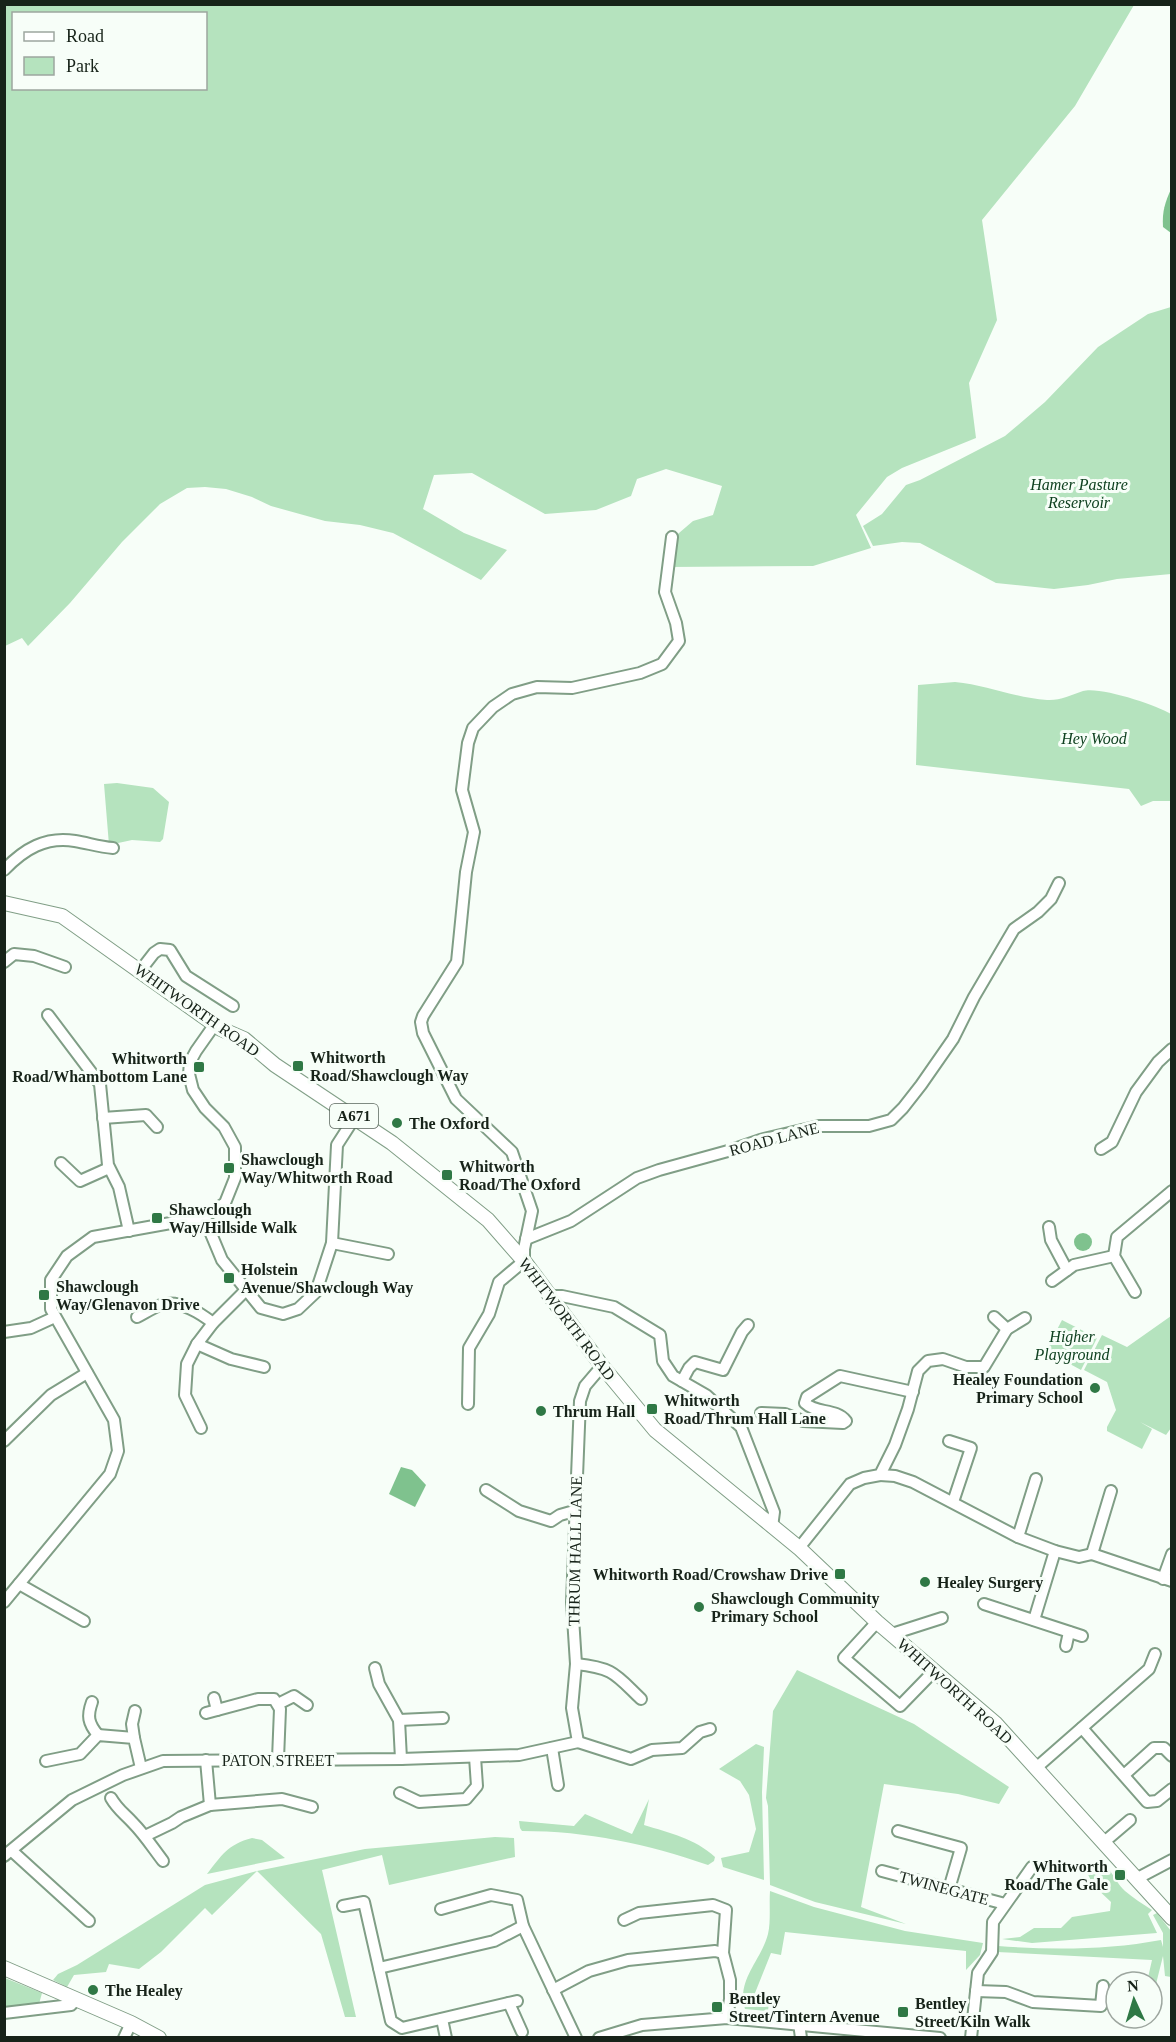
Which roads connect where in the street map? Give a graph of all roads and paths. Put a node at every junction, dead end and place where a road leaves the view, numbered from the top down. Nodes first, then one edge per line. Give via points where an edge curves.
1 (672, 537) dead end
2 (113, 848) dead end
3 (4, 870) edge
4 (1059, 883) dead end
5 (4, 903) edge
6 (4, 962) edge
7 (65, 967) dead end
8 (140, 971) junction
9 (233, 1006) dead end
10 (48, 1015) dead end
11 (214, 1024) junction
12 (1172, 1049) edge
13 (356, 1117) junction
14 (103, 1118) junction
15 (157, 1127) dead end
16 (1101, 1149) dead end
17 (61, 1163) dead end
18 (109, 1167) junction
19 (1172, 1191) edge
20 (204, 1217) junction
21 (1050, 1227) dead end
22 (129, 1231) junction
23 (526, 1239) junction
24 (332, 1243) junction
25 (388, 1253) dead end
26 (1114, 1256) junction
27 (524, 1261) junction
28 (1067, 1270) junction
29 (1052, 1281) dead end
30 (246, 1290) junction
31 (1135, 1292) dead end
32 (551, 1296) junction
33 (55, 1317) junction
34 (137, 1317) dead end
35 (994, 1317) dead end
36 (1025, 1318) dead end
37 (213, 1323) junction
38 (748, 1325) dead end
39 (1007, 1329) junction
40 (4, 1332) edge
41 (197, 1344) junction
42 (602, 1366) junction
43 (264, 1367) dead end
44 (87, 1373) junction
45 (682, 1381) junction
46 (913, 1392) junction
47 (468, 1404) dead end
48 (761, 1413) dead end
49 (201, 1428) dead end
50 (4, 1441) edge
51 (950, 1441) dead end
52 (880, 1475) junction
53 (1036, 1479) dead end
54 (486, 1490) dead end
55 (1111, 1491) dead end
56 (953, 1502) junction
57 (574, 1511) junction
58 (772, 1527) junction
59 (1018, 1537) junction
60 (799, 1548) junction
61 (1055, 1551) junction
62 (1092, 1554) junction
63 (1172, 1554) edge
64 (1167, 1580) edge
65 (20, 1584) junction
66 (4, 1602) edge
67 (984, 1604) dead end
68 (942, 1618) dead end
69 (1034, 1620) junction
70 (84, 1621) dead end
71 (877, 1622) junction
72 (1069, 1632) junction
73 (892, 1634) junction
74 (1082, 1636) dead end
75 (1066, 1646) dead end
76 (1155, 1654) dead end
77 (576, 1664) junction
78 (375, 1668) dead end
79 (934, 1671) junction
80 (214, 1698) dead end
81 (641, 1700) dead end
82 (92, 1702) dead end
83 (278, 1704) junction
84 (307, 1705) dead end
85 (135, 1711) dead end
86 (443, 1718) dead end
87 (399, 1720) junction
88 (1082, 1728) junction
89 (702, 1729) dead end
90 (98, 1735) junction
91 (134, 1738) junction
92 (578, 1742) junction
93 (552, 1748) junction
94 (1172, 1756) edge
95 (475, 1757) junction
96 (278, 1759) junction
97 (206, 1760) junction
98 (401, 1760) junction
99 (46, 1761) dead end
100 (141, 1768) junction
101 (1036, 1768) junction
102 (1124, 1775) junction
103 (558, 1785) dead end
104 (1172, 1788) edge
105 (399, 1793) dead end
106 (111, 1798) dead end
107 (210, 1805) junction
108 (312, 1807) dead end
109 (1130, 1820) dead end
110 (898, 1831) dead end
111 (145, 1836) junction
112 (1103, 1843) junction
113 (8, 1854) edge
114 (1172, 1860) edge
115 (163, 1861) dead end
116 (1032, 1867) dead end
117 (882, 1871) dead end
118 (1136, 1879) junction
119 (949, 1889) junction
120 (1005, 1904) junction
121 (343, 1906) dead end
122 (441, 1909) dead end
123 (1172, 1918) edge
124 (624, 1920) dead end
125 (89, 1921) dead end
126 (523, 1926) junction
127 (723, 1953) junction
128 (4, 1968) edge
129 (379, 1968) junction
130 (1103, 1986) dead end
131 (554, 1990) junction
132 (976, 1991) junction
133 (76, 1999) junction
134 (4, 2013) edge
135 (727, 2018) junction
136 (442, 2019) junction
137 (131, 2023) junction
138 (799, 2023) junction
139 (522, 2032) dead end
140 (893, 2035) edge
141 (124, 2037) edge
142 (159, 2037) edge
143 (446, 2037) edge
144 (576, 2037) edge
145 (599, 2037) edge
146 (801, 2037) edge
147 (940, 2037) edge
148 (971, 2037) edge

1 - 23 street via 665,592 679,641 662,664 572,688 537,687 512,694 472,728 468,743 462,790 474,832 457,962 421,1022 456,1099 512,1152 532,1211
2 - 3 street via 58,840 36,844
4 - 23 street, ROAD LANE via 1051,899 1014,929 953,1039 891,1120 869,1126 809,1128 659,1170 637,1178 571,1221
5 - 8 main road, WHITWORTH ROAD / A671 via 62,916
6 - 7 street via 14,954 34,956
8 - 9 street via 154,953 170,950 186,976
8 - 11 main road, WHITWORTH ROAD / A671
10 - 14 street via 100,1084
11 - 13 main road, WHITWORTH ROAD / A671 via 244,1039 275,1065
11 - 20 street via 190,1062 189,1074 193,1090 224,1127 235,1147 235,1178 225,1203
12 - 16 street via 1136,1092 1112,1142
13 - 24 street via 337,1145
13 - 27 main road, WHITWORTH ROAD / A671 via 488,1220
14 - 15 street via 146,1115
14 - 18 street
17 - 18 street via 80,1181
18 - 22 street via 119,1187
19 - 26 street via 1118,1237
20 - 22 street
20 - 30 street via 222,1260
21 - 28 street via 1051,1240
22 - 33 street via 93,1237 67,1256 51,1280 51,1309
23 - 27 street
24 - 25 street
24 - 30 street via 316,1292 298,1309 283,1314 261,1308
26 - 28 street
26 - 31 street
27 - 32 main road, WHITWORTH ROAD / A671
27 - 47 street via 499,1282 489,1314 469,1348
28 - 29 street
30 - 37 street
32 - 42 main road, WHITWORTH ROAD / A671
32 - 45 street via 621,1310 660,1335 663,1361 673,1376
33 - 40 street via 31,1328
33 - 44 street
34 - 37 street via 165,1304 198,1312
35 - 39 street
36 - 39 street
37 - 41 street
38 - 45 street via 723,1370 695,1362
39 - 46 street via 984,1367 966,1367 943,1359 928,1361 918,1371
41 - 43 street via 231,1359
41 - 49 street via 188,1364 185,1395
42 - 57 street, THRUM HALL LANE via 585,1386 580,1401
42 - 58 main road, WHITWORTH ROAD / A671 via 655,1430
44 - 50 street via 51,1395
44 - 65 street via 114,1420 118,1451 110,1474
45 - 58 street via 706,1395 741,1427 774,1512
46 - 48 street via 840,1376 807,1397 805,1403 811,1409 840,1415 846,1420 843,1423
46 - 52 street
51 - 56 street via 971,1448
52 - 56 street via 913,1482
52 - 60 street via 850,1484
53 - 59 street
54 - 57 street via 519,1511 551,1521
55 - 62 street
56 - 59 street
57 - 77 street, THRUM HALL LANE via 572,1602
58 - 60 main road, WHITWORTH ROAD / A671
59 - 61 street
60 - 71 main road, WHITWORTH ROAD / A671
61 - 62 street via 1079,1557
61 - 69 street
62 - 64 street
63 - 64 street
65 - 66 street
65 - 70 street
67 - 69 street
68 - 73 street
69 - 72 street
71 - 73 main road, WHITWORTH ROAD / A671
71 - 79 street via 844,1658 900,1706
72 - 74 street
72 - 75 street
73 - 79 main road, WHITWORTH ROAD / A671
76 - 88 street via 1149,1669
77 - 81 street via 614,1672
77 - 92 street, THRUM HALL LANE via 572,1708
78 - 87 street via 379,1684
79 - 101 main road, WHITWORTH ROAD / A671 via 995,1723
80 - 83 street via 211,1712 258,1699 274,1699
82 - 90 street via 88,1714
83 - 84 street via 294,1696
83 - 96 street
85 - 91 street
86 - 87 street
87 - 98 street
88 - 101 street
88 - 102 street
89 - 92 street via 682,1748 652,1750 631,1759
90 - 91 street
90 - 99 street via 80,1754
91 - 100 street
92 - 93 street, PATON STREET
93 - 95 street, PATON STREET via 519,1755
93 - 103 street
94 - 102 street via 1164,1748 1154,1748
95 - 98 street, PATON STREET
95 - 105 street via 477,1786 466,1798 419,1802
96 - 97 street, PATON STREET
96 - 98 street, PATON STREET
97 - 100 street, PATON STREET via 163,1761
97 - 107 street
100 - 113 street, PATON STREET via 72,1800
101 - 112 main road, WHITWORTH ROAD / A671
102 - 104 street via 1147,1802 1157,1801
106 - 111 street via 119,1812
107 - 108 street via 282,1799
107 - 111 street
109 - 112 street
110 - 119 street via 961,1848
111 - 115 street
112 - 118 main road, WHITWORTH ROAD / A671
113 - 125 street
114 - 118 street
116 - 120 street
117 - 119 street, TWINEGATE
118 - 123 main road, WHITWORTH ROAD / A671
119 - 120 street, TWINEGATE
120 - 132 street via 993,1922 992,1952 978,1973
121 - 129 street via 363,1902
122 - 126 street via 491,1895 517,1900
124 - 127 street via 639,1913 713,1905 726,1910
126 - 129 street via 494,1941
126 - 131 street
127 - 131 street via 628,1960 589,1971
127 - 135 street via 730,1980
128 - 133 main road
129 - 136 street via 391,2021 402,2028
130 - 132 street via 1101,2006 1033,2002 1006,1992
131 - 144 street
132 - 148 street
133 - 134 street via 71,2005
133 - 137 main road
135 - 138 street
135 - 145 street via 642,2025
136 - 139 street via 513,2002
136 - 143 street
137 - 141 street
137 - 142 main road
138 - 140 street
138 - 146 street
140 - 147 street

